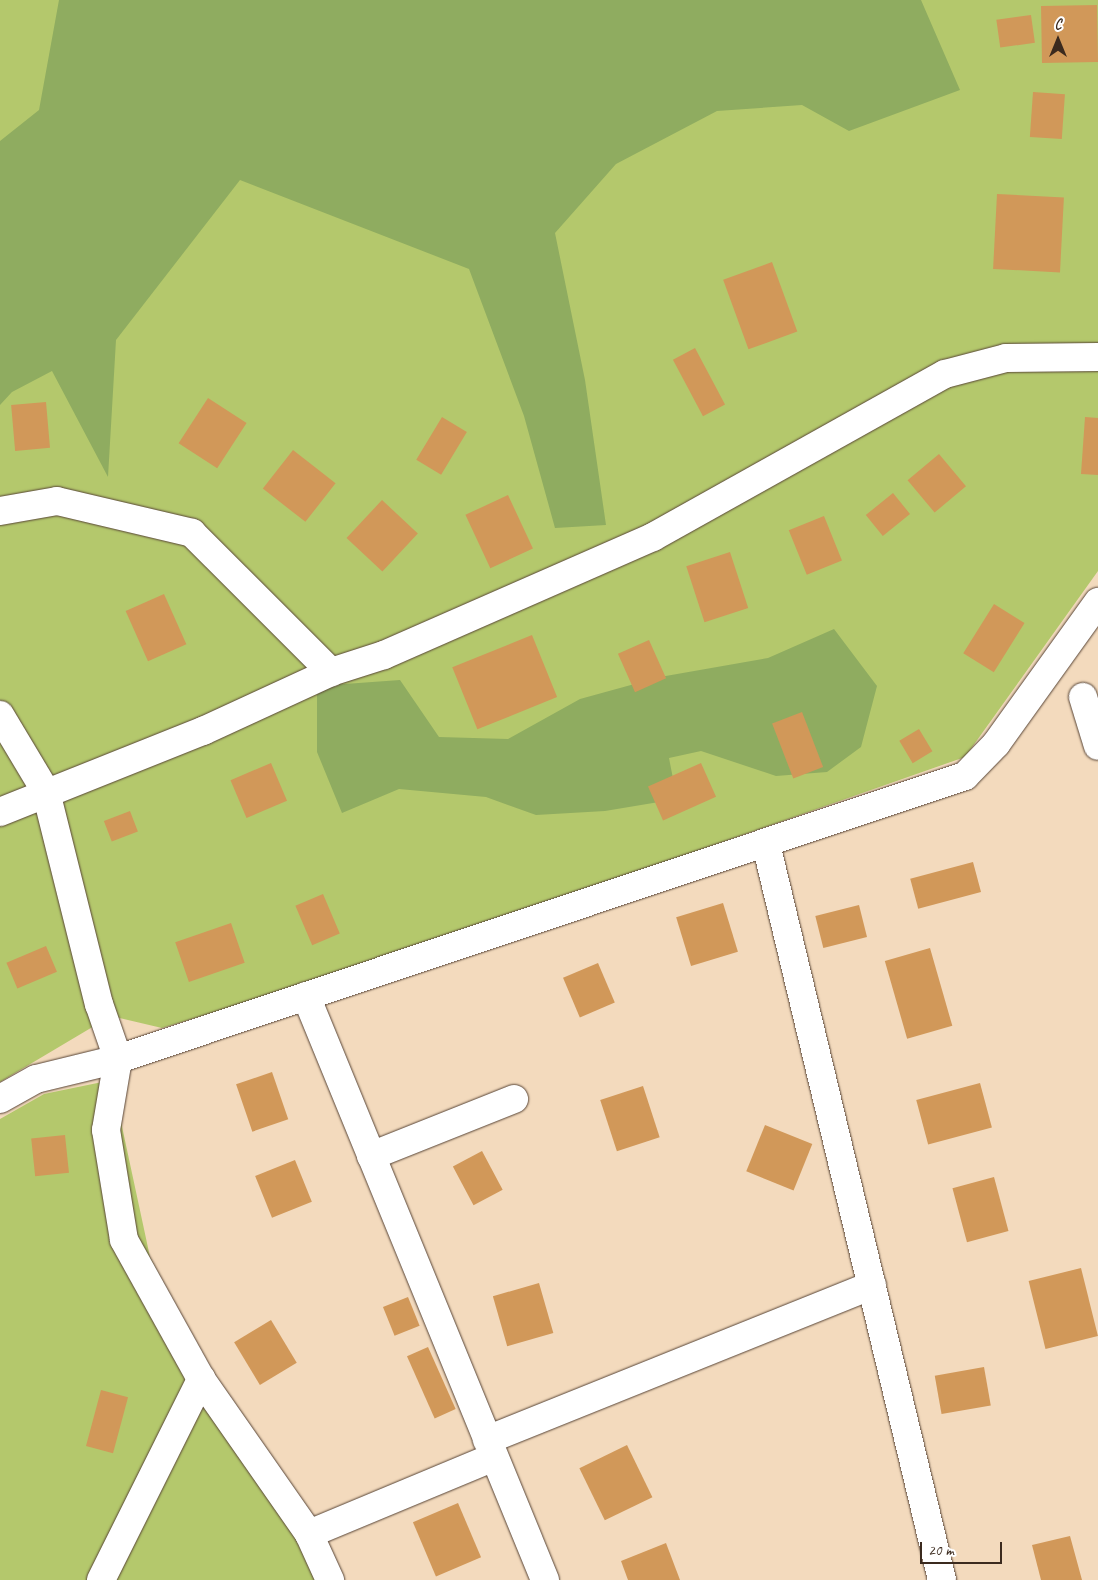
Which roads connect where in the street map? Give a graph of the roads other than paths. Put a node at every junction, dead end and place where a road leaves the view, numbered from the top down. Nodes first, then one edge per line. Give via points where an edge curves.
1 (1098, 357) edge
2 (0, 511) edge
3 (1098, 602) edge
4 (330, 672) junction
5 (1083, 697) dead end
6 (0, 715) edge
7 (1098, 746) edge
8 (46, 792) junction
9 (0, 812) edge
10 (766, 844) junction
11 (306, 996) junction
12 (118, 1059) junction
13 (514, 1099) dead end
14 (0, 1100) edge
15 (371, 1156) junction
16 (872, 1285) junction
17 (201, 1379) junction
18 (491, 1448) junction
19 (309, 1534) junction
20 (101, 1580) edge
21 (330, 1580) edge
22 (545, 1580) edge
23 (942, 1580) edge

1 - 4 street via 1006,358 945,374 653,537 384,655
2 - 4 street via 57,501 192,534
3 - 10 street via 996,744 965,776
4 - 8 street via 203,731
5 - 7 street
6 - 8 street
8 - 9 street
8 - 12 street via 99,1004
10 - 11 street
10 - 16 street
11 - 12 street
11 - 15 street
12 - 14 street via 36,1079
12 - 17 street via 106,1130 124,1240
13 - 15 street
15 - 18 street
16 - 18 street
16 - 23 street
17 - 19 street
17 - 20 street
18 - 19 street
18 - 22 street
19 - 21 street

